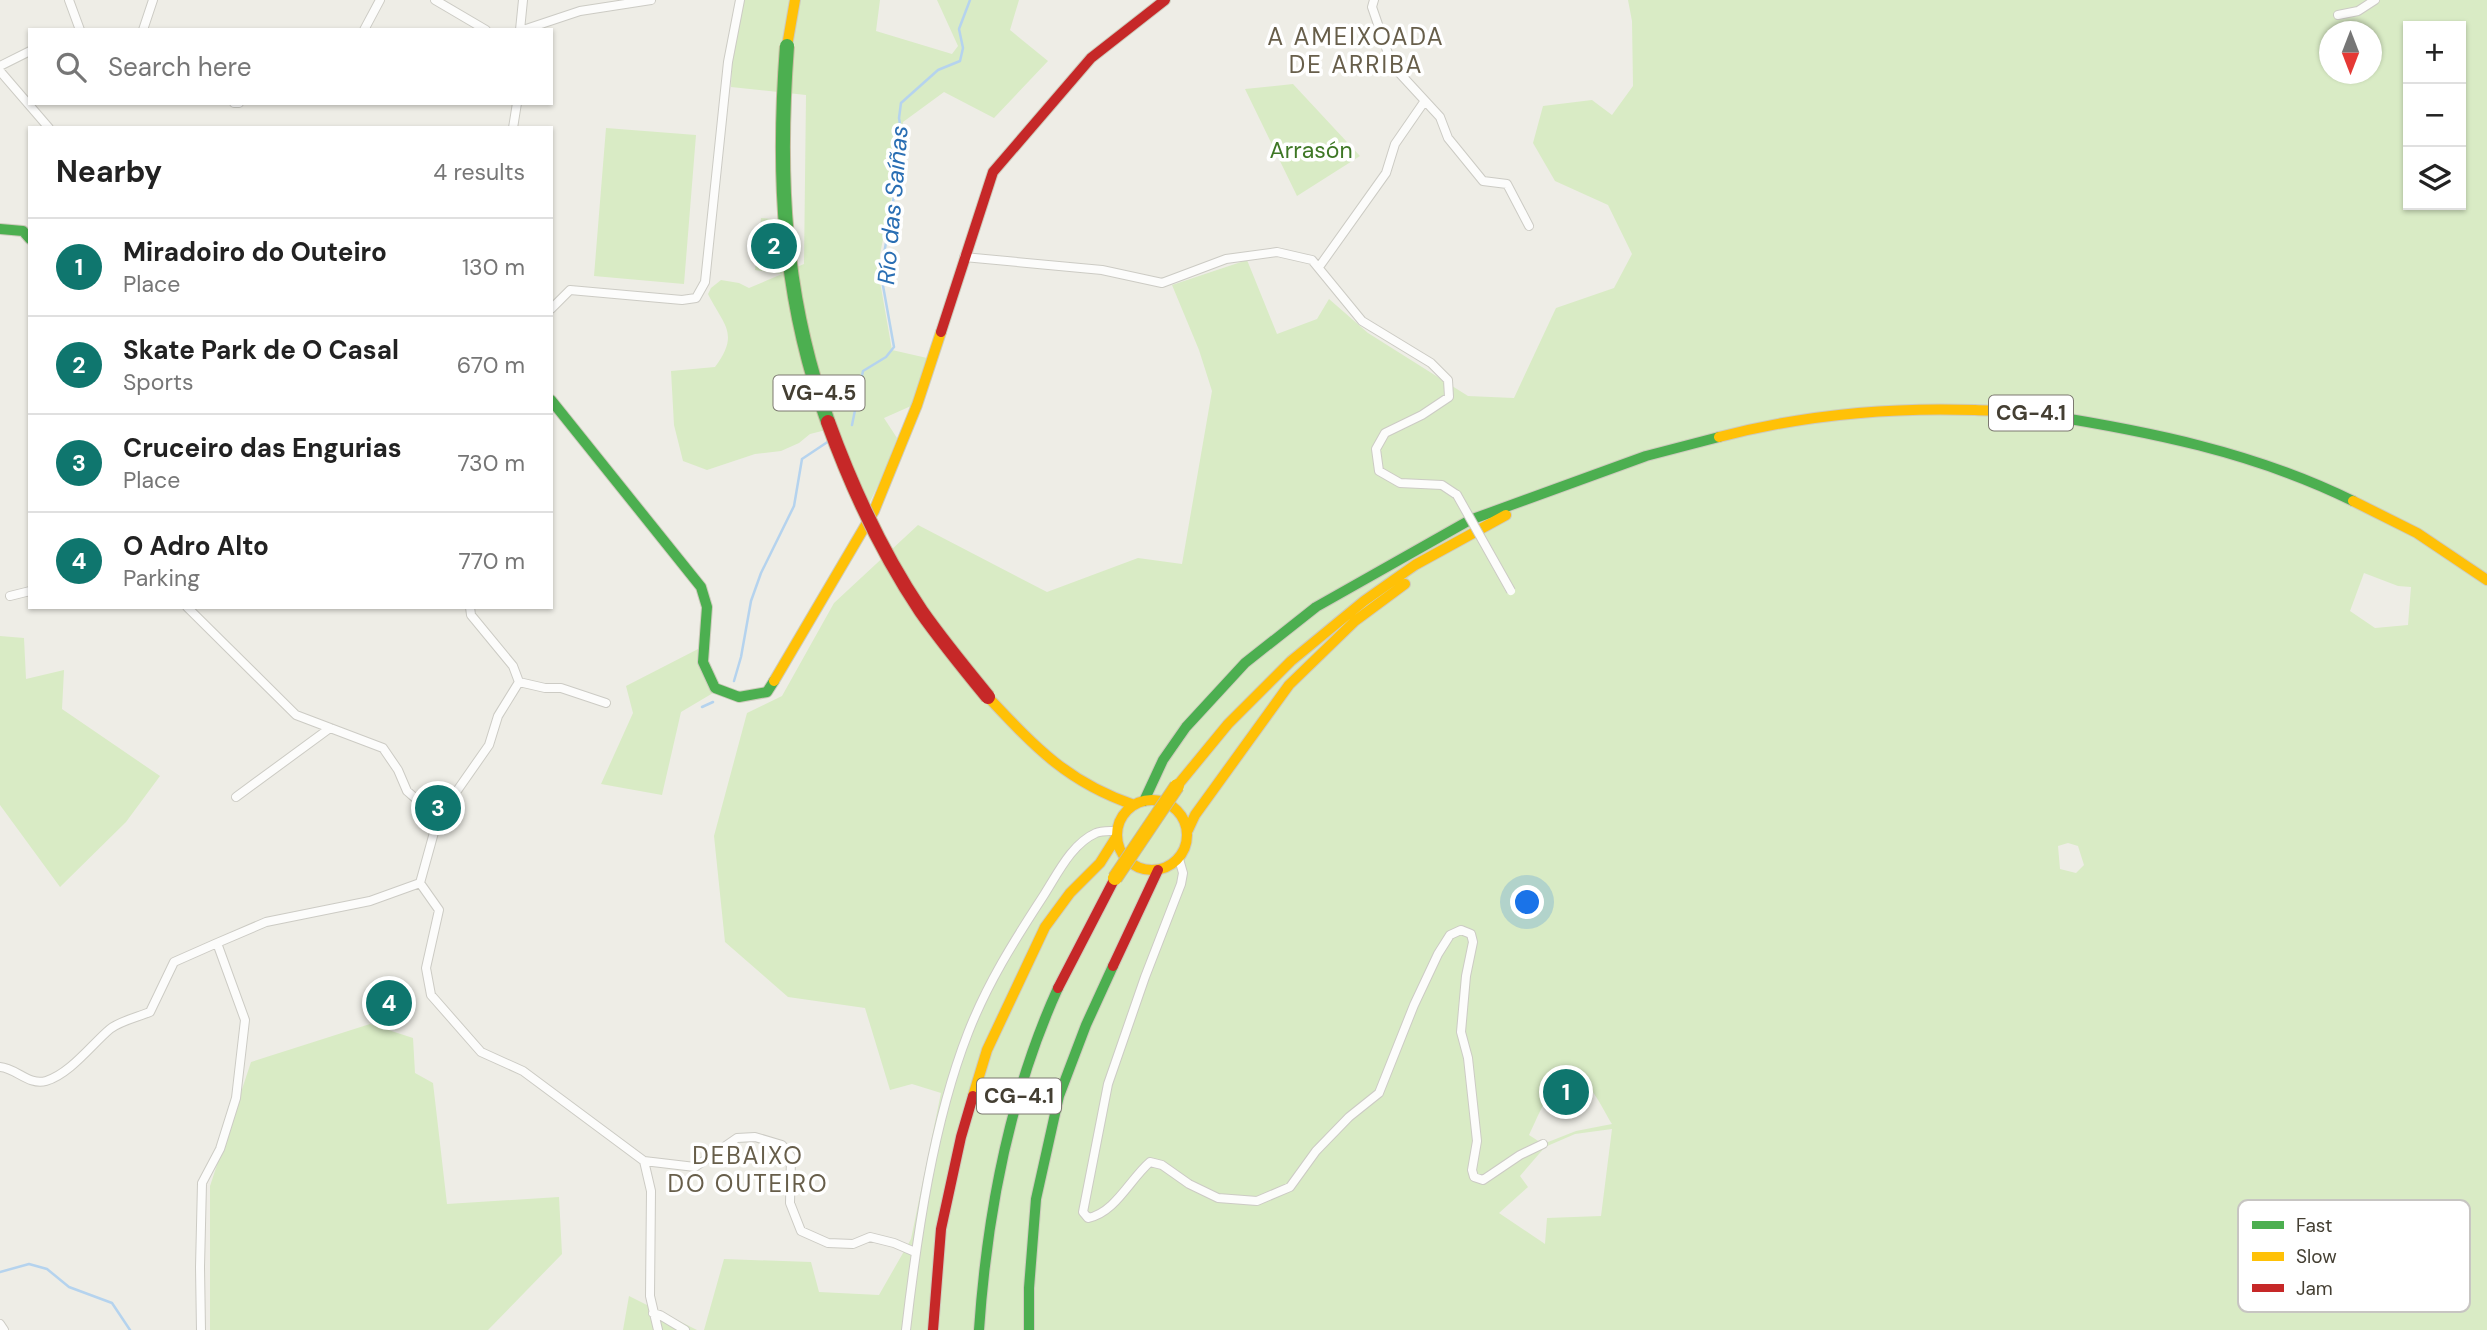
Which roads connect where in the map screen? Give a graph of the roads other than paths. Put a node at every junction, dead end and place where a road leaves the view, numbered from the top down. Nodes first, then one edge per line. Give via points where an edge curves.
1 (69, 0) edge
2 (153, 0) edge
3 (380, 0) edge
4 (435, 0) edge
5 (523, 0) edge
6 (651, 0) edge
7 (740, 0) edge
8 (795, 0) edge
9 (1165, 0) edge
10 (1374, 0) edge
11 (2375, 0) edge
12 (2338, 15) dead end
13 (144, 25) edge
14 (79, 28) edge
15 (365, 28) edge
16 (483, 28) edge
17 (522, 28) edge
18 (528, 28) edge
19 (28, 52) edge
20 (0, 68) edge
21 (1424, 102) junction
22 (28, 103) edge
23 (30, 105) edge
24 (517, 105) edge
25 (46, 126) edge
26 (513, 126) edge
27 (1529, 226) dead end
28 (0, 229) edge
29 (28, 237) edge
30 (964, 257) junction
31 (1319, 267) junction
32 (553, 307) edge
33 (553, 402) edge
34 (1551, 491) junction
35 (1473, 532) junction
36 (2487, 580) edge
37 (1511, 591) dead end
38 (28, 592) edge
39 (10, 596) dead end
40 (189, 609) edge
41 (470, 609) edge
42 (519, 682) junction
43 (606, 703) dead end
44 (330, 728) junction
45 (1093, 790) junction
46 (236, 797) dead end
47 (1139, 803) junction
48 (438, 818) junction
49 (1118, 829) junction
50 (1188, 830) junction
51 (1179, 859) junction
52 (1158, 870) junction
53 (419, 883) junction
54 (217, 943) junction
55 (0, 1066) edge
56 (1543, 1144) dead end
57 (644, 1161) junction
58 (915, 1252) junction
59 (653, 1313) junction
60 (0, 1324) edge
61 (4, 1330) edge
62 (201, 1330) edge
63 (659, 1330) edge
64 (685, 1330) edge
65 (906, 1330) edge
66 (933, 1330) edge
67 (979, 1330) edge
68 (1029, 1330) edge

1 - 14 street
2 - 13 street
3 - 15 street
4 - 16 street
5 - 17 street
6 - 18 street via 580,12
7 - 32 street via 728,62 705,282 696,298 570,290
8 - 45 main road, VG-4.5, bridge via 787,46 782,196 796,303 822,407 845,468 915,602 950,650 1050,761
9 - 30 main road via 1091,58 993,172
10 - 21 street via 1391,65
11 - 12 street via 2358,11
19 - 20 street
20 - 22 street
21 - 27 street via 1440,117 1448,138 1483,181 1507,184
21 - 31 street via 1395,144 1386,173
23 - 25 street
24 - 26 street
28 - 29 main road via 23,231
30 - 31 street via 1102,270 1162,283 1226,259 1277,252 1312,260
30 - 33 main road via 917,405 874,511 767,692 739,697 715,688 703,662 707,607 701,587
31 - 37 street, bridge via 1362,321 1431,363 1448,380 1449,397 1385,433 1376,449 1379,471 1400,483 1442,485 1457,495
34 - 35 main road, CG-4.1
34 - 36 main road, CG-4.1 via 1671,449 1748,429 1844,413 1923,408 2029,412 2131,428 2239,454 2405,527
34 - 47 main road via 1470,520 1316,607 1245,663 1186,727
35 - 50 main road via 1355,621 1289,685
35 - 67 main road, CG-4.1, bridge via 1364,601 1291,661 1228,724 1177,786 1115,878 1072,959 1016,1103 997,1181 981,1281
38 - 39 street
40 - 44 street via 296,715
41 - 42 street via 513,666
42 - 43 street via 561,688
42 - 48 street via 498,716 489,745
44 - 46 street
44 - 48 street via 383,748 407,792
45 - 47 main road
45 - 49 main road via 1109,806
47 - 49 main road via 1126,812
47 - 50 main road via 1153,800 1172,806
48 - 53 street
49 - 52 main road via 1125,858 1135,866
49 - 58 street via 1098,832 1079,844 1002,960 968,1033 943,1116
49 - 66 main road via 1100,863 1045,927 986,1050 941,1228
50 - 51 main road
51 - 52 main road
51 - 56 street via 1181,884 1108,1084 1083,1212 1088,1218 1097,1217 1126,1191 1150,1162 1218,1198 1257,1201 1290,1187 1316,1151 1379,1093 1438,954 1450,935 1461,930 1471,934 1473,942 1461,1032 1477,1141 1474,1177 1483,1180
52 - 68 main road via 1086,1025 1059,1096 1036,1199
53 - 54 street via 370,901 266,922
53 - 57 street via 439,910 426,968 428,996 481,1052 523,1071
54 - 55 street via 174,962 150,1012 112,1027 75,1063 46,1081 30,1080
54 - 62 street via 245,1020 236,1098 220,1149 202,1183
57 - 58 street via 695,1167 737,1138 782,1144 791,1157 790,1203 801,1231 828,1243 853,1244 870,1237
57 - 59 street via 651,1191
58 - 65 street
59 - 63 street
59 - 64 street
60 - 61 street

